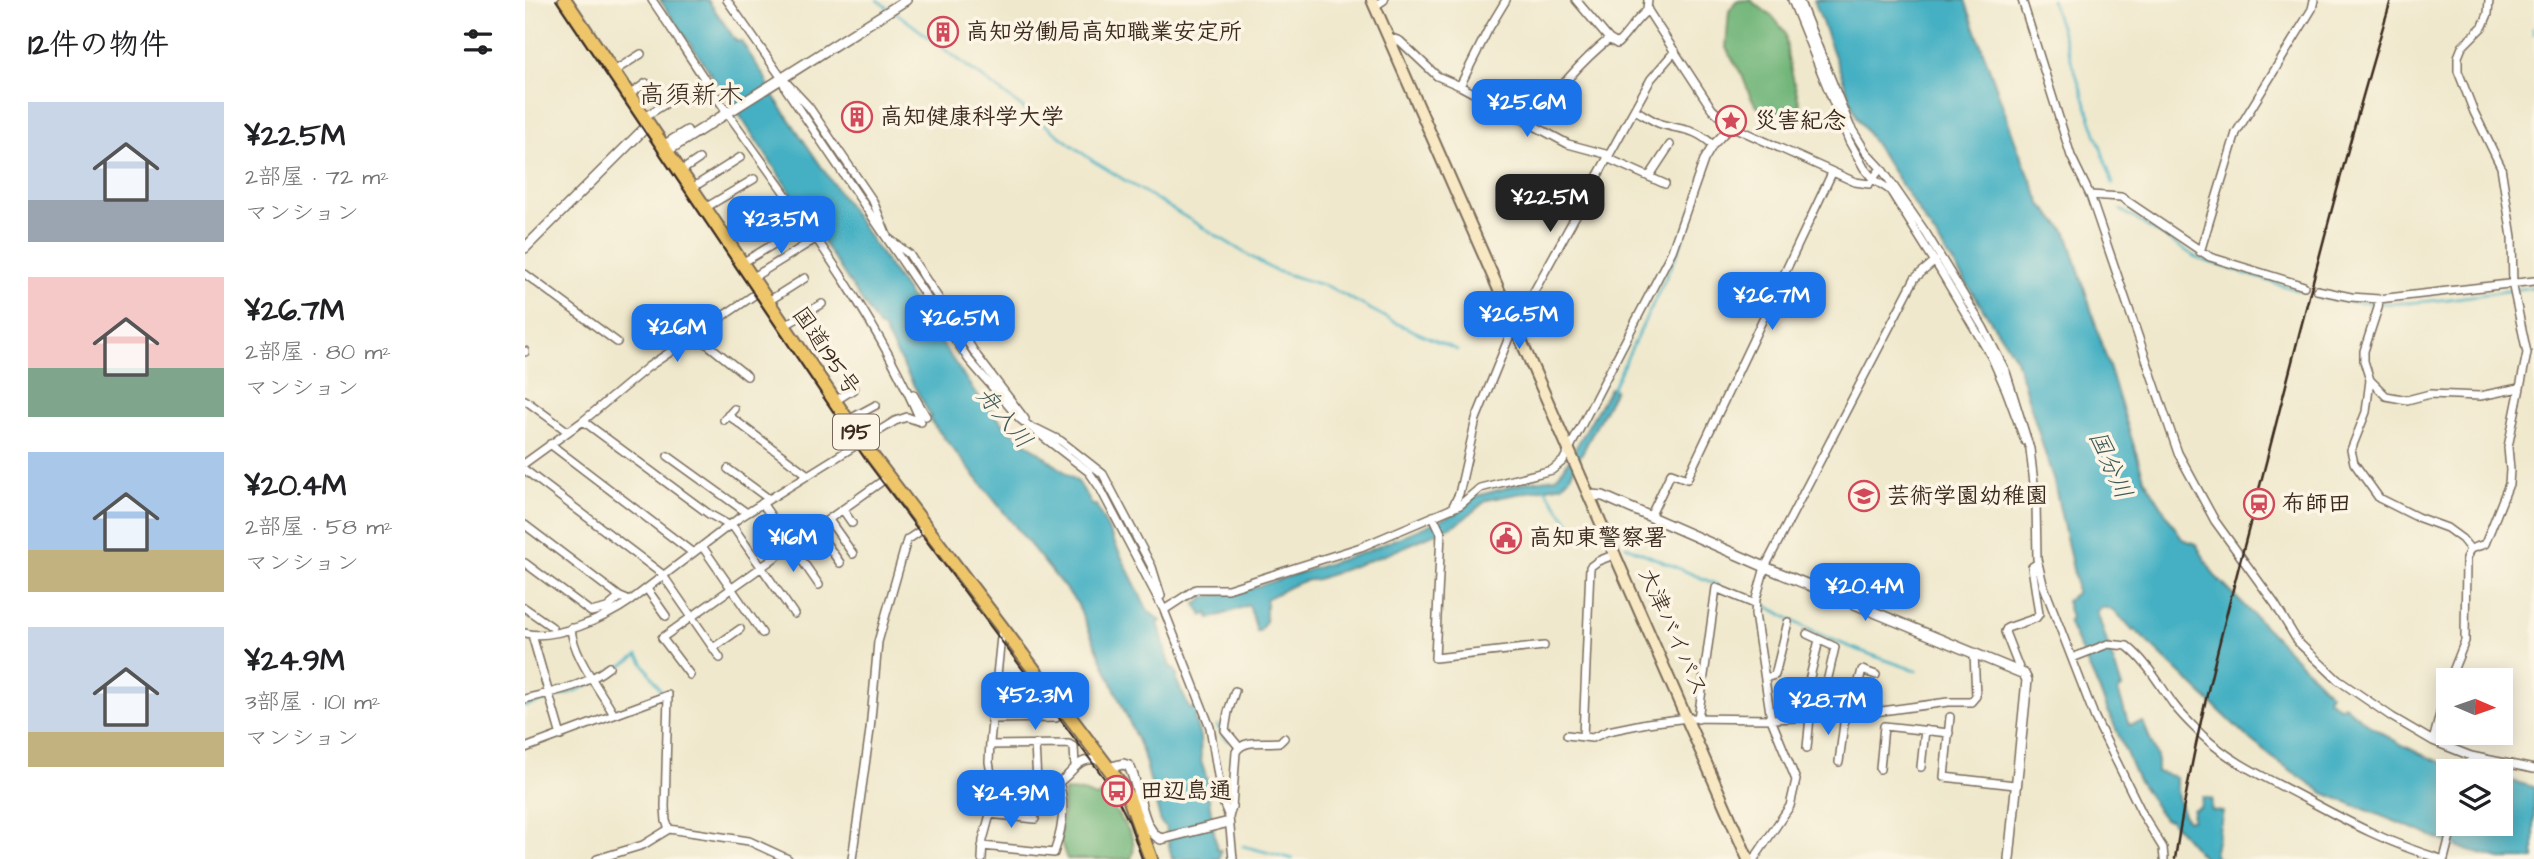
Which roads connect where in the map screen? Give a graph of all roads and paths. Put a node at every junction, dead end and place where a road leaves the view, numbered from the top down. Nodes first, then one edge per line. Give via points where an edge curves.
1 (565, 0) edge
2 (652, 0) edge
3 (727, 0) edge
4 (906, 0) edge
5 (1506, 0) edge
6 (1576, 0) edge
7 (1648, 0) edge
8 (1792, 0) edge
9 (1799, 0) edge
10 (2022, 0) edge
11 (2314, 0) edge
12 (2489, 0) edge
13 (1377, 2) edge
14 (1649, 10) junction
15 (1388, 37) junction
16 (1609, 39) junction
17 (1675, 51) junction
18 (641, 54) dead end
19 (614, 71) junction
20 (780, 78) junction
21 (706, 79) junction
22 (646, 83) dead end
23 (1460, 86) junction
24 (629, 94) junction
25 (1635, 110) junction
26 (729, 111) junction
27 (646, 121) junction
28 (1532, 125) junction
29 (1731, 126) junction
30 (687, 130) dead end
31 (1669, 145) dead end
32 (1713, 145) junction
33 (665, 148) junction
34 (741, 157) dead end
35 (1608, 157) junction
36 (700, 161) dead end
37 (1881, 168) junction
38 (682, 173) junction
39 (1832, 173) junction
40 (1649, 177) junction
41 (754, 179) dead end
42 (1873, 179) junction
43 (1665, 184) dead end
44 (692, 188) junction
45 (2090, 195) junction
46 (705, 208) junction
47 (783, 232) dead end
48 (812, 240) dead end
49 (525, 248) edge
50 (2200, 252) junction
51 (1935, 261) junction
52 (742, 263) junction
53 (525, 274) edge
54 (752, 278) junction
55 (805, 278) dead end
56 (2534, 281) edge
57 (2304, 286) dead end
58 (2514, 288) junction
59 (2317, 290) dead end
60 (764, 296) junction
61 (2378, 303) junction
62 (822, 304) dead end
63 (1515, 325) junction
64 (784, 327) junction
65 (696, 335) junction
66 (617, 342) dead end
67 (747, 376) dead end
68 (2370, 380) junction
69 (904, 382) junction
70 (2519, 388) junction
71 (854, 390) dead end
72 (525, 400) edge
73 (835, 401) junction
74 (876, 405) dead end
75 (728, 415) dead end
76 (926, 416) dead end
77 (848, 420) junction
78 (583, 421) junction
79 (567, 431) junction
80 (863, 442) junction
81 (549, 444) junction
82 (1569, 449) junction
83 (668, 456) dead end
84 (2032, 461) junction
85 (525, 463) edge
86 (729, 469) dead end
87 (525, 470) edge
88 (808, 475) junction
89 (888, 477) junction
90 (1591, 495) junction
91 (765, 501) junction
92 (1452, 508) junction
93 (842, 510) junction
94 (747, 513) junction
95 (1650, 517) junction
96 (1435, 518) junction
97 (829, 520) junction
98 (852, 523) dead end
99 (525, 525) edge
100 (730, 525) junction
101 (926, 527) junction
102 (816, 529) junction
103 (702, 546) junction
104 (791, 546) junction
105 (2470, 549) junction
106 (693, 553) junction
107 (853, 554) dead end
108 (1615, 554) junction
109 (525, 563) edge
110 (840, 563) dead end
111 (2038, 563) junction
112 (761, 567) junction
113 (1765, 567) junction
114 (664, 576) junction
115 (819, 585) dead end
116 (647, 589) junction
117 (731, 589) junction
118 (620, 597) junction
119 (630, 601) junction
120 (1755, 604) junction
121 (525, 608) edge
122 (1164, 610) junction
123 (794, 614) dead end
124 (666, 616) dead end
125 (692, 617) junction
126 (1788, 622) dead end
127 (1002, 627) junction
128 (552, 628) dead end
129 (571, 628) junction
130 (740, 629) dead end
131 (529, 634) edge
132 (762, 634) dead end
133 (1807, 634) dead end
134 (1819, 640) junction
135 (1544, 646) dead end
136 (713, 648) junction
137 (1975, 653) junction
138 (2075, 657) junction
139 (720, 658) dead end
140 (609, 667) dead end
141 (2454, 668) edge
142 (2021, 673) junction
143 (690, 675) dead end
144 (1876, 675) dead end
145 (592, 678) junction
146 (1765, 678) junction
147 (1235, 691) dead end
148 (548, 693) junction
149 (525, 699) edge
150 (1066, 711) junction
151 (614, 715) junction
152 (1848, 715) junction
153 (1810, 717) junction
154 (1819, 717) junction
155 (1950, 717) dead end
156 (1800, 718) junction
157 (991, 719) junction
158 (1693, 719) junction
159 (1771, 719) junction
160 (1925, 730) junction
161 (2436, 730) edge
162 (1949, 733) junction
163 (1083, 735) junction
164 (1567, 735) dead end
165 (561, 736) junction
166 (1583, 737) junction
167 (1284, 738) dead end
168 (2433, 741) junction
169 (1035, 744) junction
170 (990, 745) junction
171 (1072, 745) junction
172 (1239, 747) junction
173 (525, 748) edge
174 (1807, 748) dead end
175 (2470, 758) joint
176 (1839, 762) dead end
177 (1106, 764) junction
178 (1075, 765) junction
179 (1921, 767) dead end
180 (1880, 769) dead end
181 (2534, 769) edge
182 (1037, 782) junction
183 (1059, 783) junction
184 (2015, 785) junction
185 (995, 796) junction
186 (989, 814) junction
187 (1035, 819) dead end
188 (1227, 820) junction
189 (670, 829) junction
190 (2450, 836) edge
191 (982, 846) junction
192 (1054, 856) edge
193 (597, 859) edge
194 (788, 859) edge
195 (852, 859) edge
196 (982, 859) edge
197 (1151, 859) edge
198 (1233, 859) edge
199 (1748, 859) edge
200 (1754, 859) edge
201 (2009, 859) edge
202 (2164, 859) edge
203 (2443, 859) edge

1 - 19 highway, 国道195号 / 195
2 - 21 street
3 - 20 street
4 - 20 street
5 - 23 street
6 - 16 street
7 - 14 street
8 - 42 street via 1849,141
9 - 37 street via 1850,126
10 - 45 street via 2071,156
11 - 50 street via 2237,133
12 - 58 street via 2483,26 2462,47 2458,71 2501,167
13 - 15 main road, 大津バイパス
14 - 16 street via 1617,44
14 - 17 street
15 - 23 street via 1400,41 1437,76
15 - 63 main road, 大津バイパス
16 - 28 street via 1555,92
17 - 25 street via 1651,79
17 - 29 street via 1711,109
18 - 19 street
19 - 24 highway, 国道195号 / 195
20 - 26 street
20 - 122 street via 809,107 873,201 888,238 909,254 1023,417 1103,474 1152,567
21 - 26 street
21 - 27 street
22 - 24 street
23 - 28 street
24 - 27 highway, 国道195号 / 195
25 - 32 street via 1659,123 1695,132
25 - 35 street
26 - 33 street
26 - 69 street via 876,332
27 - 33 highway, 国道195号 / 195
27 - 49 street
28 - 35 street via 1568,144
29 - 32 street
29 - 39 street
30 - 33 street
31 - 40 street
32 - 82 street via 1672,251
33 - 38 highway, 国道195号 / 195
34 - 44 street
35 - 40 street
35 - 63 street
36 - 38 street
37 - 42 street
37 - 84 street via 1953,277 2006,372
38 - 44 highway, 国道195号 / 195
39 - 42 street via 1855,182 1869,184
39 - 95 street via 1687,479 1671,473
40 - 43 street
41 - 46 street
42 - 51 street via 1889,190
44 - 46 highway, 国道195号 / 195
45 - 50 street via 2121,197
45 - 168 street via 2178,453 2215,521 2298,642 2338,680
46 - 52 highway, 国道195号 / 195
47 - 52 street via 784,238
48 - 54 street
50 - 57 street
51 - 84 street via 1992,358
51 - 113 street via 1915,278
52 - 54 highway, 国道195号 / 195
53 - 66 street
54 - 60 highway, 国道195号 / 195
55 - 60 street
56 - 58 street
58 - 61 street
58 - 70 street via 2527,348
59 - 61 street
60 - 64 highway, 国道195号 / 195
60 - 65 street
61 - 68 street via 2364,351
62 - 64 street
63 - 82 main road, 大津バイパス
63 - 92 street via 1476,419
64 - 73 highway, 国道195号 / 195
65 - 67 street
65 - 78 street via 648,367
68 - 70 street via 2386,396 2407,400 2430,394 2480,396
68 - 105 street via 2366,412 2351,450 2354,463 2379,498 2448,528
69 - 76 street
69 - 80 street via 921,422 903,418
70 - 105 street via 2508,447 2509,484 2485,544
71 - 73 street
72 - 79 street
73 - 77 highway, 国道195号 / 195
74 - 77 street
75 - 88 street
77 - 80 highway, 国道195号 / 195
78 - 79 street
78 - 100 street
79 - 81 street
80 - 88 street
80 - 89 highway, 国道195号 / 195
81 - 85 street
81 - 106 street
82 - 90 main road, 大津バイパス
82 - 92 street via 1552,470 1480,488
83 - 94 street via 691,468
84 - 111 street
86 - 91 street
87 - 114 street
88 - 91 street
89 - 93 street
89 - 101 highway, 国道195号 / 195
90 - 95 street
90 - 108 main road, 大津バイパス
91 - 94 street
91 - 104 street
92 - 96 street
93 - 97 street
93 - 98 street
94 - 100 street
95 - 113 street
96 - 122 street via 1227,589 1196,589
96 - 135 street via 1441,533 1435,658
97 - 102 street
97 - 107 street
99 - 118 street
100 - 103 street
100 - 112 street
101 - 127 highway, 国道195号 / 195
101 - 195 street via 907,540 878,642
102 - 104 street
102 - 110 street
103 - 106 street
103 - 117 street
104 - 112 street
104 - 115 street
105 - 141 street via 2465,641
106 - 114 street
108 - 158 main road, 大津バイパス
108 - 166 street via 1590,566
109 - 118 street via 591,612 607,608
111 - 138 street via 2046,593
111 - 142 street via 2032,567 2039,614 2005,632
112 - 117 street
112 - 123 street
113 - 120 street
113 - 137 street
114 - 116 street
114 - 125 street
116 - 119 street
116 - 124 street
117 - 125 street
117 - 132 street
118 - 119 street
119 - 129 street
120 - 146 street
120 - 158 street via 1716,588
121 - 128 street
122 - 188 street via 1210,727
125 - 136 street
125 - 143 street via 662,638
126 - 146 street via 1775,675
127 - 150 highway, 国道195号 / 195
127 - 157 street
129 - 131 street via 545,636
129 - 145 street
130 - 136 street
131 - 148 street
133 - 134 street
134 - 154 street via 1835,647
134 - 156 street
136 - 139 street
137 - 142 street
137 - 152 street via 1976,696 1971,702
138 - 202 street via 2095,718 2163,848
138 - 203 street via 2108,644 2127,646 2192,725 2248,768 2375,836
140 - 145 street
142 - 184 street via 2027,680
144 - 152 street via 1862,670
145 - 148 street via 568,690
145 - 151 street
146 - 159 street
147 - 172 street via 1225,730
148 - 149 street
148 - 165 street
150 - 157 street via 1056,718
150 - 163 highway, 国道195号 / 195
151 - 165 street
151 - 189 street via 668,695 664,807
152 - 154 street
152 - 176 street
153 - 154 street
153 - 156 street
153 - 174 street
155 - 162 street
156 - 159 street
157 - 170 street
158 - 159 street
158 - 166 street
158 - 199 main road, 大津バイパス
159 - 200 street via 1796,780 1795,792
160 - 162 street
160 - 179 street
160 - 180 street via 1884,726
161 - 168 street
162 - 184 street via 1944,777
163 - 171 street
163 - 177 highway, 国道195号 / 195
164 - 166 street
165 - 173 street
167 - 172 street
168 - 175 street
169 - 170 street
169 - 171 street
169 - 182 street
170 - 185 street
171 - 178 street
172 - 188 street
175 - 181 street
177 - 178 street via 1086,760
177 - 188 street via 1129,766 1148,828 1161,839
177 - 197 highway, 国道195号 / 195 via 1129,799
178 - 183 street
182 - 183 street
182 - 185 street
183 - 192 street via 1062,825
184 - 201 street
185 - 186 street
186 - 187 street
186 - 191 street
188 - 198 street
189 - 193 street via 643,845
189 - 194 street via 749,841
190 - 203 street
191 - 192 street
191 - 196 street

